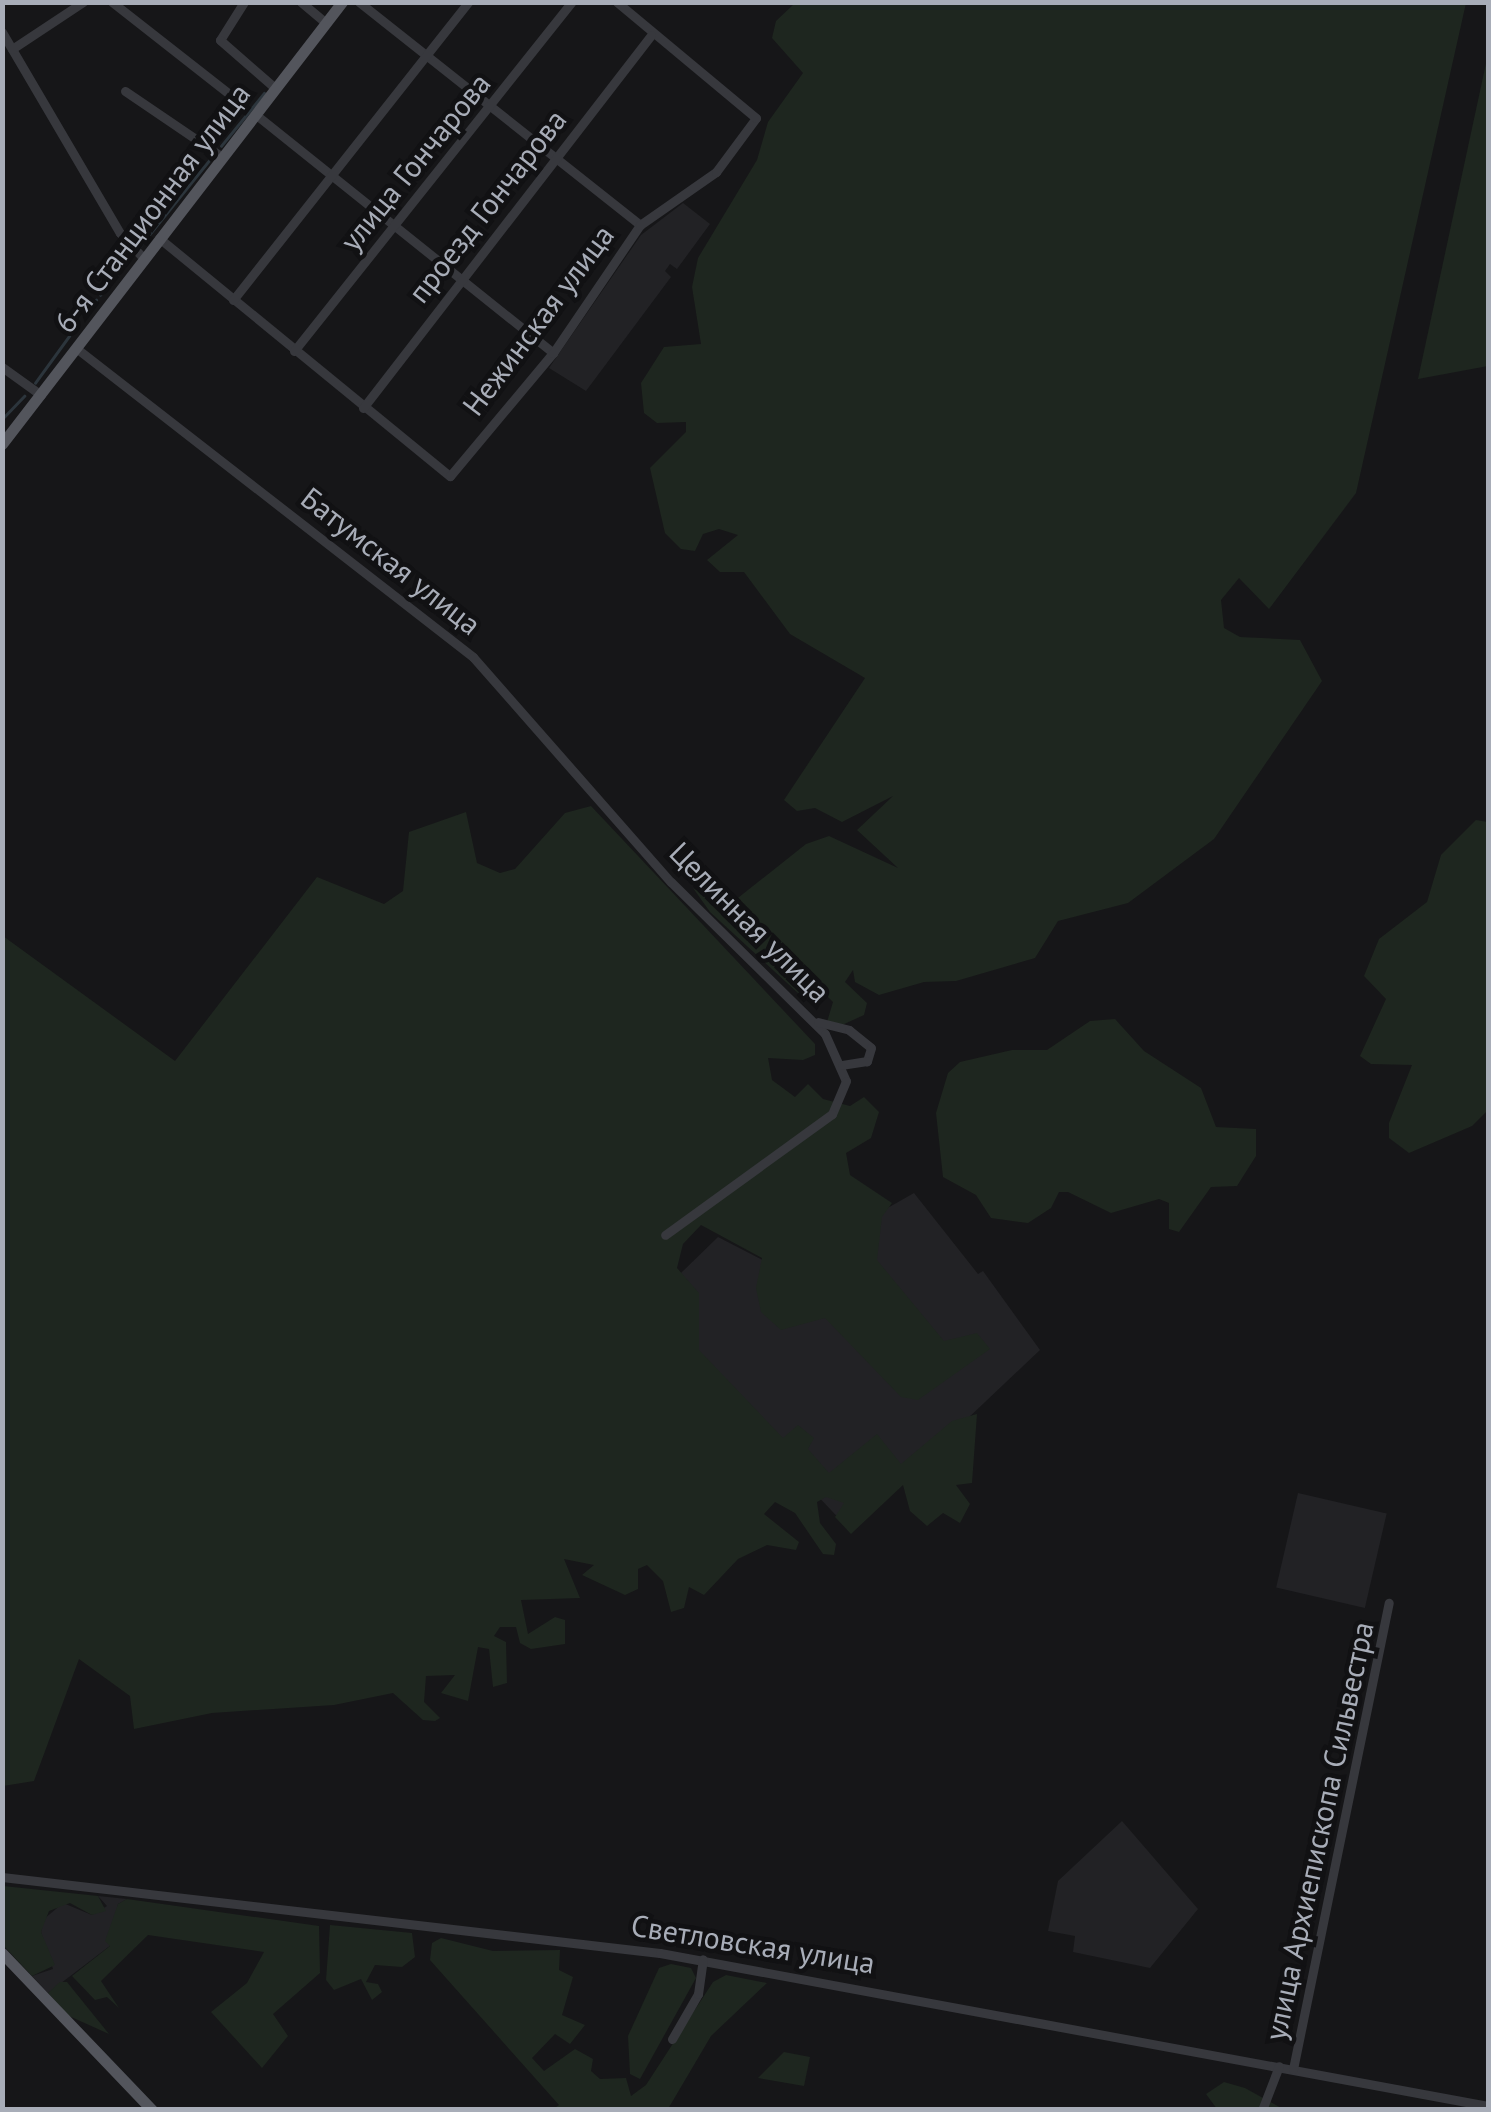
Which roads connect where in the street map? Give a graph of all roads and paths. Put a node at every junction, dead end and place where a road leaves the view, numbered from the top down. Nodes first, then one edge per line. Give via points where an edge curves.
1 (83, 2) edge
2 (112, 2) edge
3 (244, 2) edge
4 (301, 2) edge
5 (342, 2) edge
6 (359, 2) edge
7 (468, 2) edge
8 (572, 2) edge
9 (617, 2) edge
10 (326, 22) junction
11 (2, 32) edge
12 (651, 36) junction
13 (12, 49) junction
14 (425, 55) junction
15 (275, 88) junction
16 (125, 91) dead end
17 (237, 100) dead end
18 (493, 106) junction
19 (255, 114) junction
20 (556, 156) junction
21 (222, 157) junction
22 (331, 176) junction
23 (640, 225) junction
24 (396, 226) junction
25 (158, 238) junction
26 (143, 258) junction
27 (463, 278) junction
28 (233, 300) junction
29 (76, 348) junction
30 (294, 352) junction
31 (554, 352) junction
32 (2, 367) edge
33 (41, 394) junction
34 (363, 408) junction
35 (2, 444) edge
36 (642, 850) joint
37 (817, 1022) junction
38 (842, 1065) junction
39 (665, 1235) dead end
40 (1389, 1603) dead end
41 (2, 1877) edge
42 (2, 1953) edge
43 (703, 1959) junction
44 (672, 2038) dead end
45 (1279, 2066) junction
46 (1294, 2068) junction
47 (1488, 2106) edge
48 (152, 2110) edge
49 (1262, 2110) edge

1 - 13 street
2 - 17 street
3 - 15 street via 222,45
4 - 10 street
5 - 10 main road, 6-я Станционная улица
6 - 14 street
7 - 14 street
8 - 18 street, улица Гончарова
9 - 12 street
10 - 15 main road, 6-я Станционная улица
11 - 13 street
12 - 20 street, проезд Гончарова
12 - 23 street, Нежинская улица via 756,118 716,172
13 - 26 street via 120,233
14 - 18 street
14 - 22 street
15 - 19 main road, 6-я Станционная улица
16 - 21 street
18 - 20 street
18 - 24 street, улица Гончарова
19 - 21 main road, 6-я Станционная улица
19 - 22 street
20 - 23 street
20 - 27 street, проезд Гончарова
21 - 25 main road, 6-я Станционная улица
22 - 24 street
22 - 28 street
23 - 31 street, Нежинская улица
24 - 27 street
24 - 30 street, улица Гончарова
25 - 26 main road, 6-я Станционная улица
25 - 28 street
26 - 29 main road, 6-я Станционная улица
27 - 31 street
27 - 34 street, проезд Гончарова
28 - 30 street
29 - 33 main road, 6-я Станционная улица
29 - 36 street, Батумская улица via 474,657
30 - 34 street
31 - 34 street, Нежинская улица via 450,476
32 - 33 street
33 - 35 main road, 6-я Станционная улица
36 - 37 street, Целинная улица
37 - 38 street, Целинная улица
37 - 38 street via 850,1030 871,1048 867,1061
38 - 39 street via 846,1080 832,1114
40 - 46 street, улица Архиепископа Сильвестра
41 - 43 street, Светловская улица
42 - 48 main road
43 - 44 street via 698,1994
43 - 45 street, Светловская улица
45 - 46 street, Светловская улица
45 - 49 street, улица Архиепископа Сильвестра
46 - 47 street, Светловская улица

